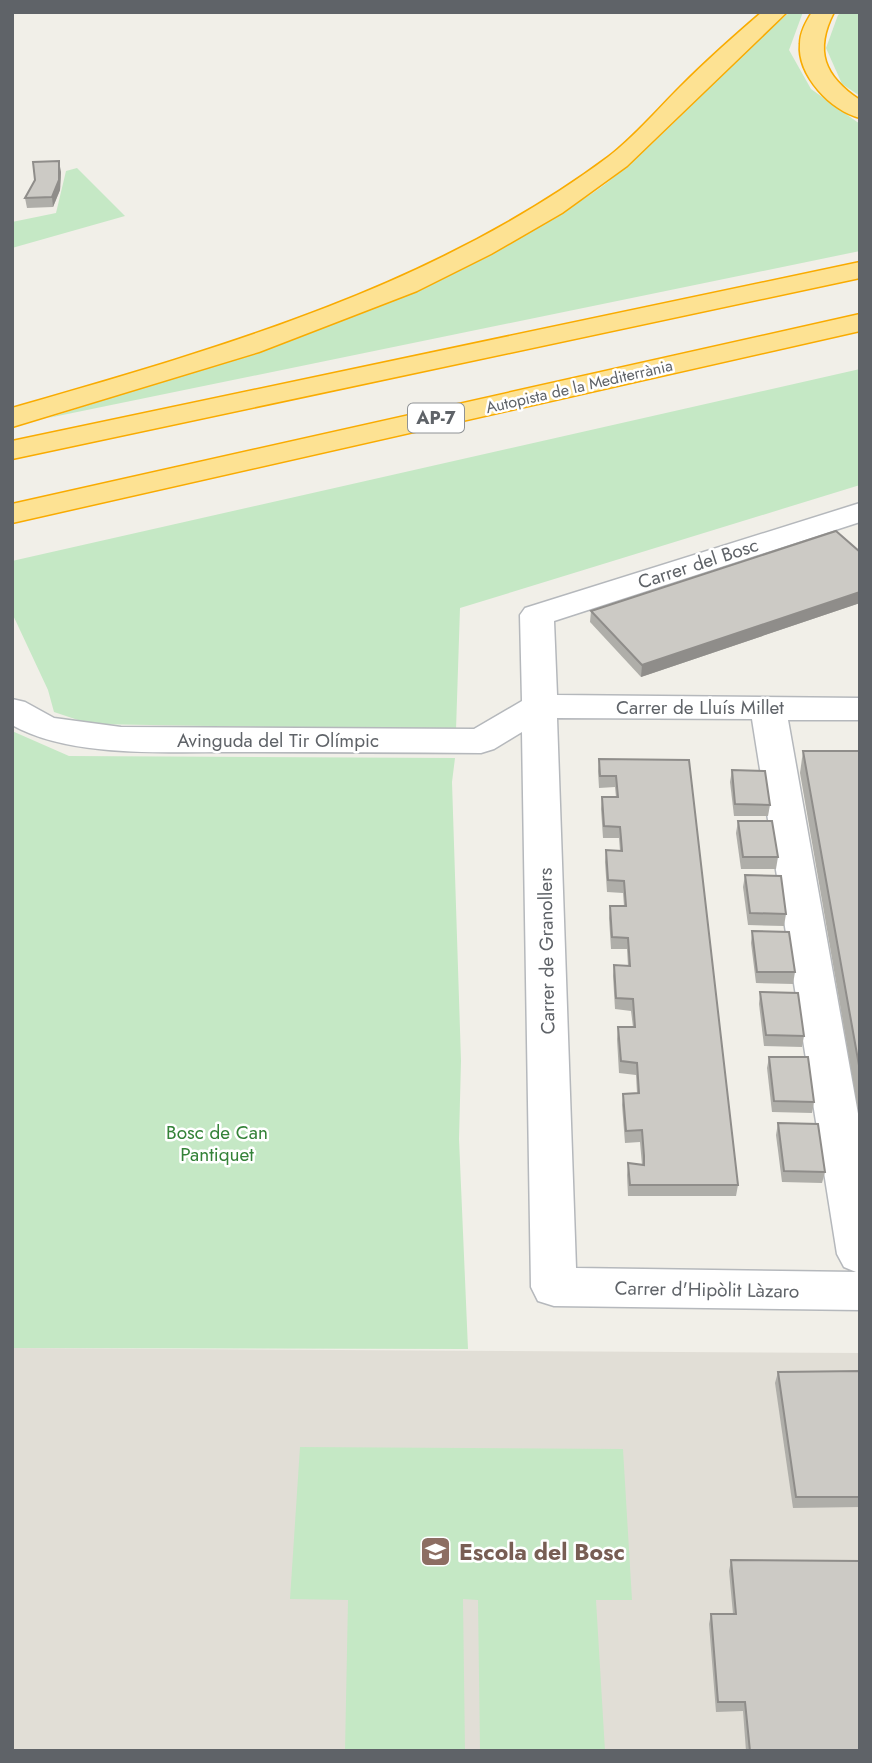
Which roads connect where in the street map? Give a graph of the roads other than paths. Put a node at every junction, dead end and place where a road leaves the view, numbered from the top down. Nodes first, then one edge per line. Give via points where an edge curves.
1 (776, 12) edge
2 (823, 12) edge
3 (724, 27) dead end
4 (860, 111) edge
5 (657, 126) junction
6 (860, 270) edge
7 (860, 322) edge
8 (860, 341) edge
9 (12, 418) edge
10 (12, 450) edge
11 (860, 512) edge
12 (12, 514) edge
13 (12, 526) edge
14 (537, 615) joint
15 (540, 706) junction
16 (768, 708) junction
17 (860, 709) edge
18 (12, 710) edge
19 (860, 1254) edge
20 (554, 1287) joint
21 (860, 1291) edge

1 - 5 highway
2 - 4 highway via 809,42 811,58 829,88
3 - 5 highway via 684,75
5 - 9 highway via 618,161 526,222 387,292 234,350
6 - 10 highway
7 - 12 highway, Autopista de la Mediterrània / AP-7
8 - 13 highway via 206,489
11 - 14 street, Carrer del Bosc
14 - 15 street, Carrer de Granollers
15 - 16 street, Carrer de Lluís Millet
15 - 18 street, Avinguda del Tir Olímpic via 481,741 121,739 46,729
15 - 20 street, Carrer de Granollers
16 - 17 street, Carrer de Lluís Millet
16 - 19 street
20 - 21 street, Carrer d'Hipòlit Làzaro

